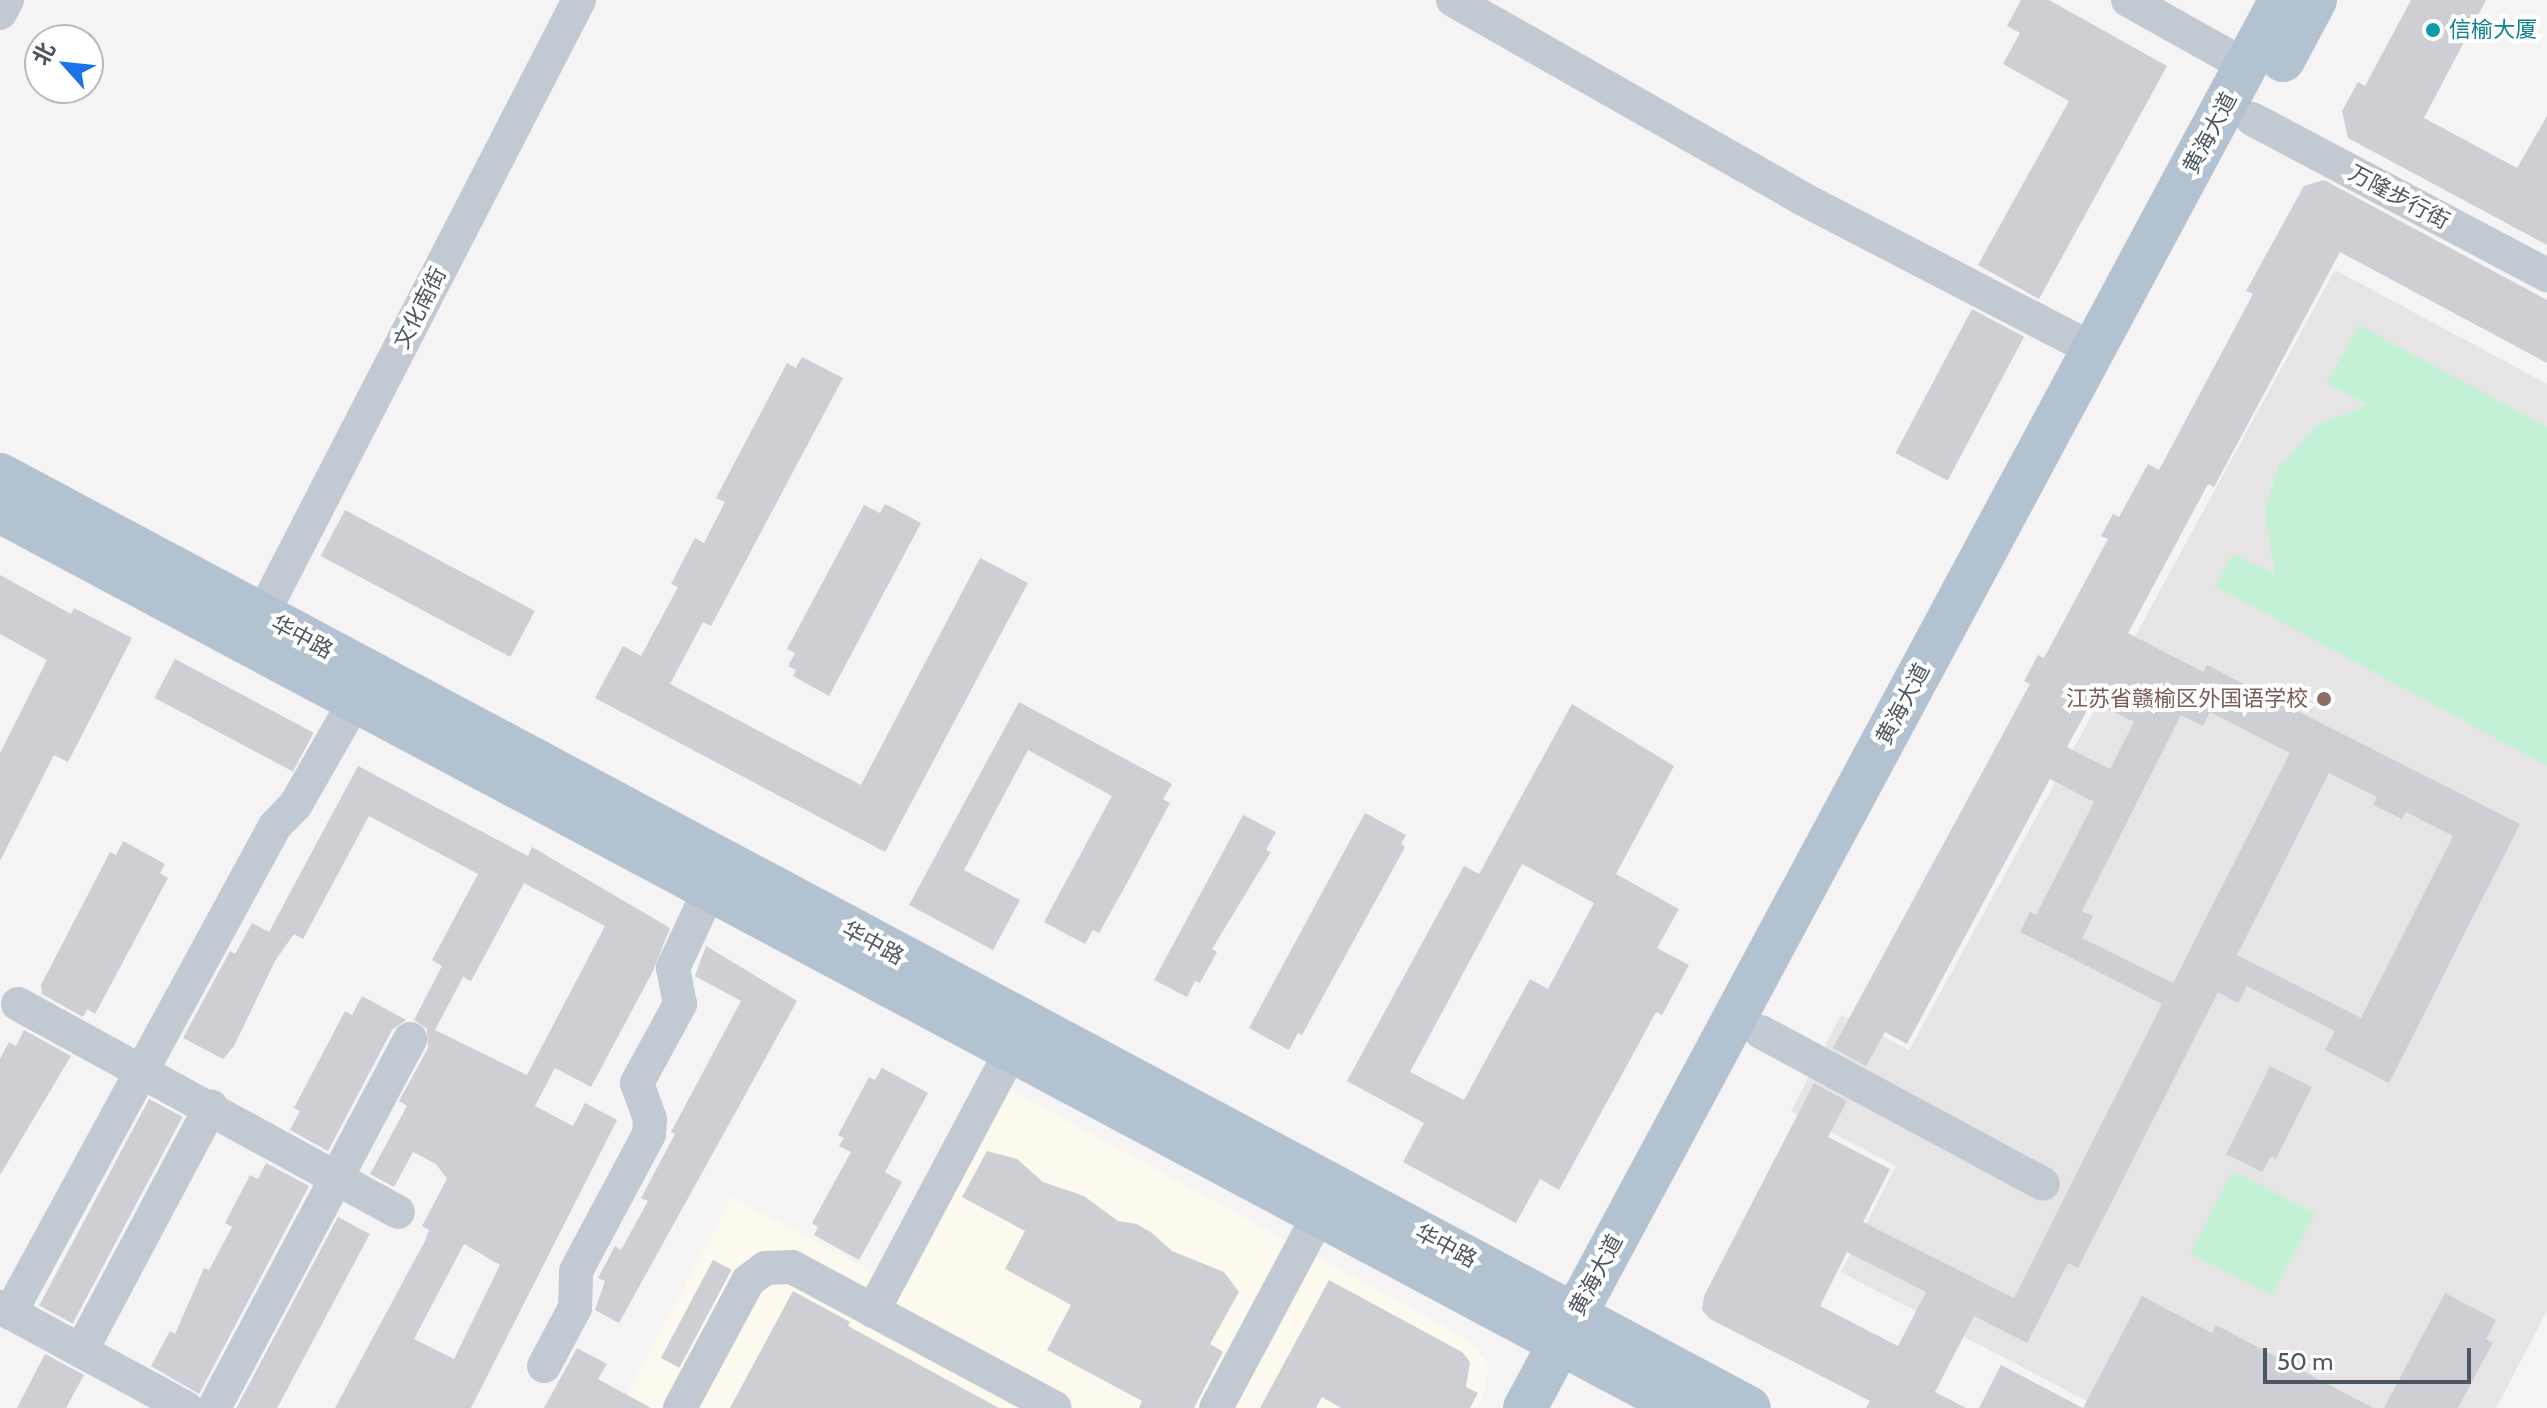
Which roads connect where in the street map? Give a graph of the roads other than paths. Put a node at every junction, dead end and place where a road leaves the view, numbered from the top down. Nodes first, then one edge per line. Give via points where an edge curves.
1 (7, 0) edge
2 (579, 0) edge
3 (1453, 0) edge
4 (2128, 0) edge
5 (2281, 0) edge
6 (2315, 0) edge
7 (0, 13) edge
8 (2246, 66) junction
9 (2252, 119) junction
10 (2547, 275) edge
11 (2094, 350) junction
12 (0, 475) edge
13 (0, 511) edge
14 (262, 615) junction
15 (355, 701) junction
16 (709, 891) junction
17 (18, 1004) dead end
18 (1761, 1032) junction
19 (410, 1039) dead end
20 (1010, 1053) junction
21 (142, 1069) junction
22 (211, 1106) junction
23 (335, 1179) junction
24 (2043, 1184) dead end
25 (398, 1212) dead end
26 (1319, 1215) junction
27 (5, 1310) edge
28 (873, 1311) junction
29 (1581, 1336) junction
30 (81, 1351) junction
31 (544, 1366) dead end
32 (186, 1408) edge
33 (214, 1408) edge
34 (680, 1408) edge
35 (1055, 1408) edge
36 (1216, 1408) edge
37 (1525, 1408) edge
38 (1559, 1408) edge
39 (1682, 1408) edge
40 (1749, 1408) edge

1 - 7 street
2 - 14 street, 文化南街
3 - 11 street via 1801,198
4 - 8 street
5 - 8 main road, 黄海大道
6 - 9 main road, 黄海大道
8 - 11 main road, 黄海大道
9 - 10 street, 万隆步行街
9 - 18 main road, 黄海大道
11 - 29 main road, 黄海大道
12 - 14 main road, 华中路
13 - 15 main road, 华中路
14 - 29 main road, 华中路
15 - 16 main road, 华中路
15 - 21 street via 296,804 275,826
16 - 20 main road, 华中路
16 - 31 street via 673,968 680,1004 637,1083 650,1119 649,1134 576,1271 575,1308
17 - 21 street
18 - 24 street
18 - 29 main road, 黄海大道
19 - 23 street
20 - 26 main road, 华中路
20 - 28 street
21 - 22 street
21 - 27 street
22 - 23 street via 233,1124
22 - 30 street
23 - 25 street
23 - 33 street
26 - 29 main road, 华中路
26 - 36 street
27 - 30 street
28 - 34 street via 792,1267 765,1268 748,1281
28 - 35 street
29 - 37 main road, 黄海大道
29 - 38 main road, 黄海大道
29 - 39 main road, 华中路
29 - 40 main road, 华中路
30 - 32 street

